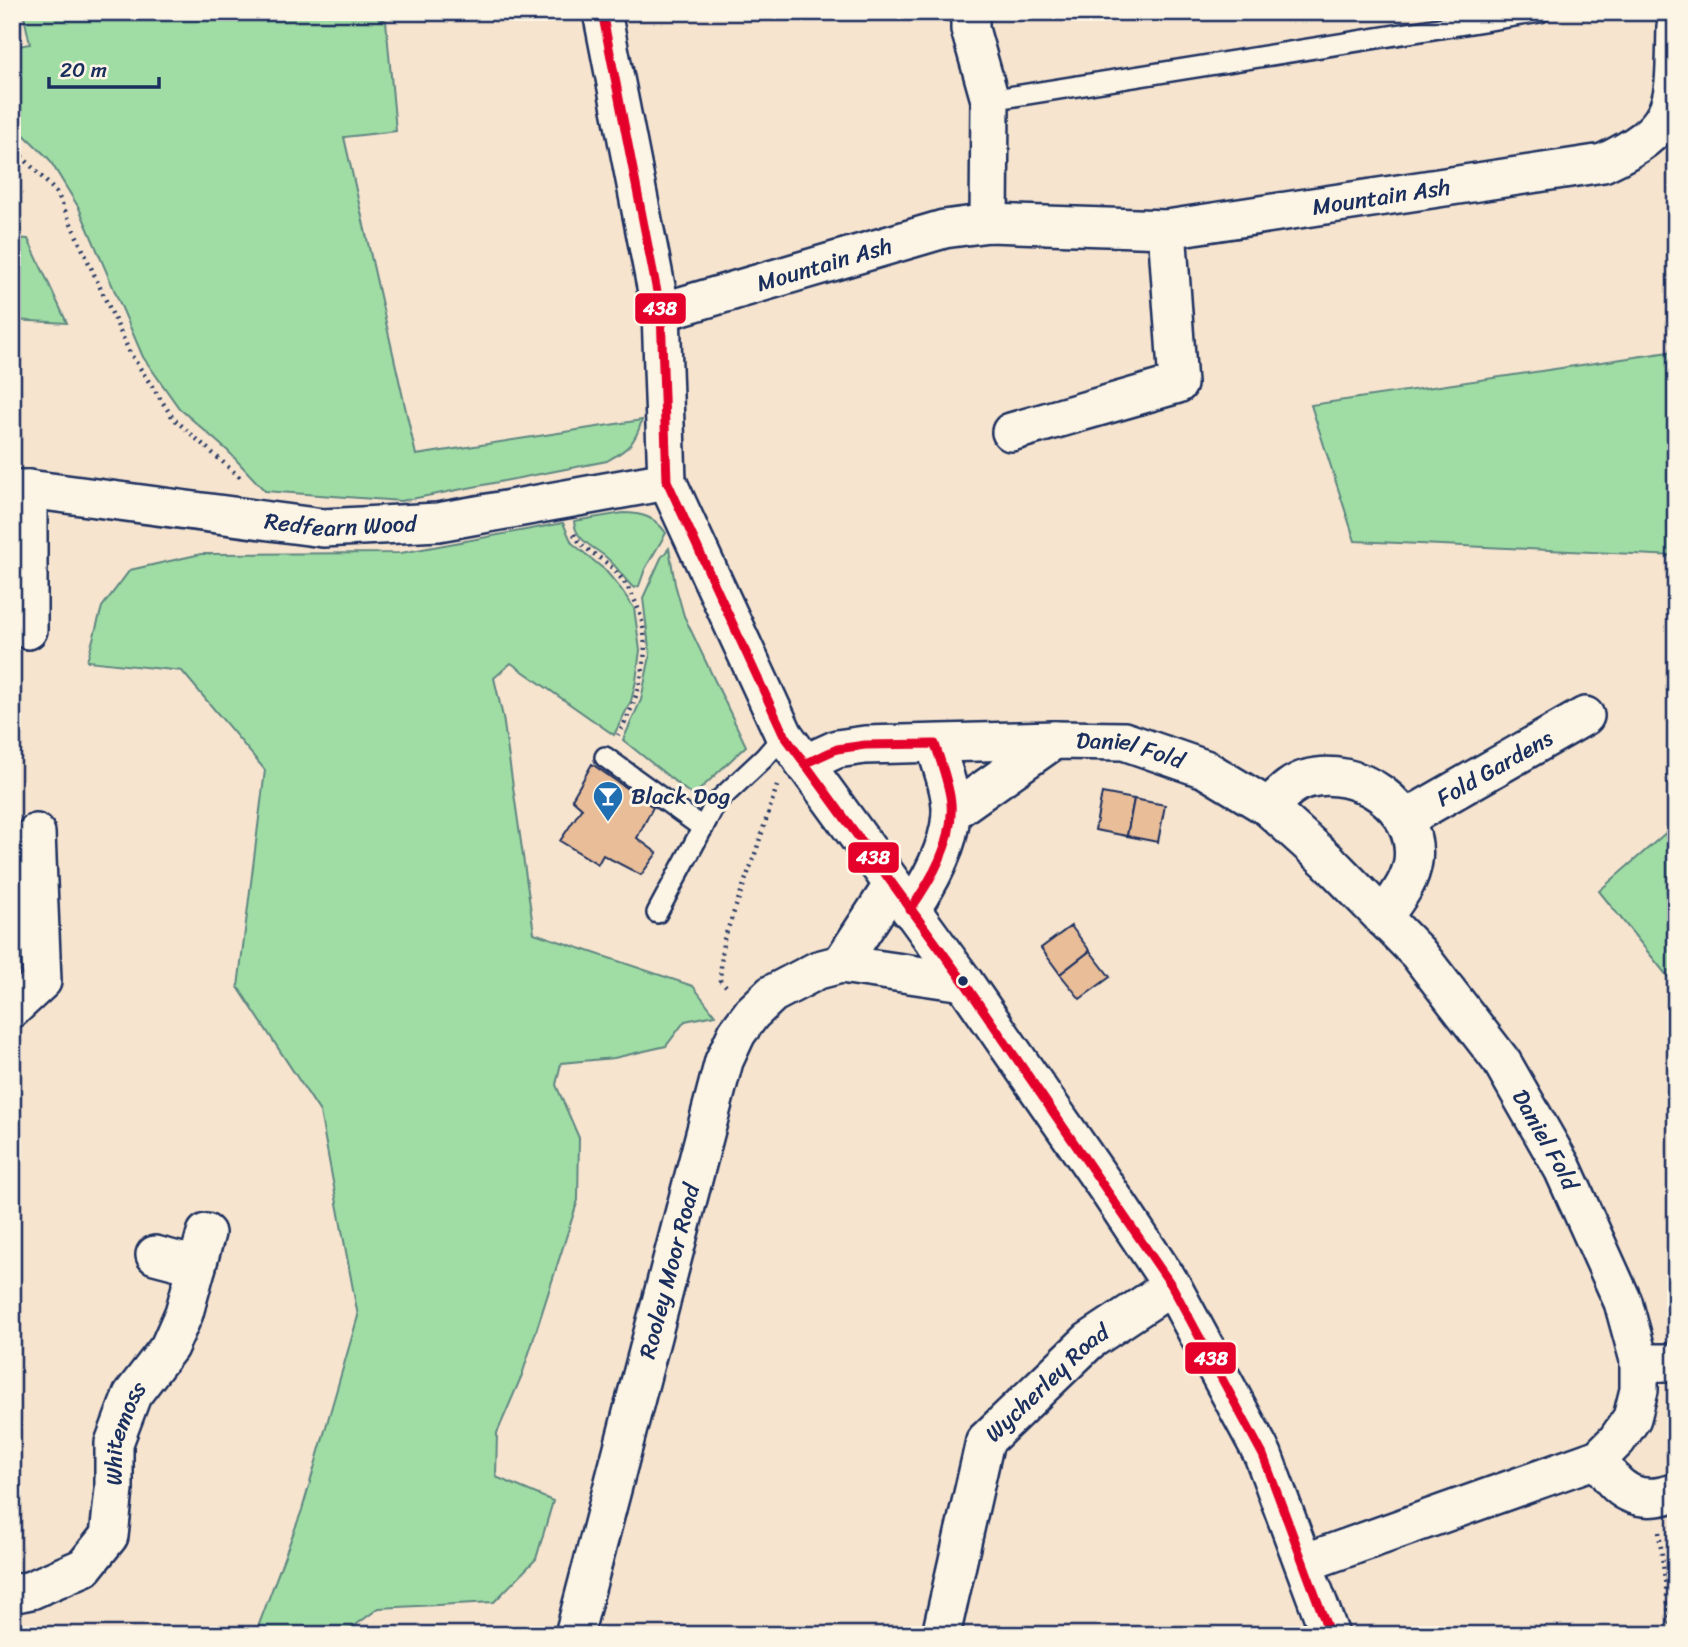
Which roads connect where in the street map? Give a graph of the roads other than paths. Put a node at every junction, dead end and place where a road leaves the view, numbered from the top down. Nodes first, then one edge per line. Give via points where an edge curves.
1 (602, 12) edge
2 (971, 12) edge
3 (1540, 12) edge
4 (1676, 26) edge
5 (990, 100) junction
6 (989, 223) junction
7 (1167, 229) junction
8 (661, 312) junction
9 (1011, 432) dead end
10 (667, 481) junction
11 (20, 489) edge
12 (28, 630) dead end
13 (1585, 716) dead end
14 (1054, 740) junction
15 (935, 744) junction
16 (794, 749) junction
17 (605, 757) road end
18 (1268, 807) junction
19 (951, 813) junction
20 (1405, 819) junction
21 (703, 828) junction
22 (36, 832) dead end
23 (901, 898) junction
24 (657, 913) dead end
25 (1383, 918) junction
26 (841, 964) junction
27 (964, 982) junction
28 (12, 1009) edge
29 (155, 1255) dead end
30 (1172, 1286) junction
31 (1639, 1363) junction
32 (1676, 1363) edge
33 (1599, 1458) junction
34 (1666, 1495) edge
35 (1304, 1563) junction
36 (12, 1594) edge
37 (574, 1635) edge
38 (941, 1635) edge
39 (1330, 1635) edge

1 - 8 street
2 - 5 street via 970,29
3 - 5 lane
4 - 7 street, Mountain Ash via 1674,94 1665,115 1654,134 1603,163
5 - 6 street
6 - 7 street, Mountain Ash
6 - 8 street, Mountain Ash via 944,229
7 - 9 street via 1178,384
8 - 10 street
10 - 11 street, Redfearn Wood via 438,522 323,528
10 - 16 street
11 - 12 street
13 - 20 street, Fold Gardens
14 - 15 street, Daniel Fold
14 - 18 street, Daniel Fold via 1124,741 1205,769
14 - 19 street, Daniel Fold
15 - 16 street, Daniel Fold
15 - 19 street
16 - 21 lane via 764,758 716,803
16 - 23 street
17 - 21 lane
18 - 20 street via 1294,784 1342,776 1378,793
18 - 25 street, Daniel Fold
19 - 23 street via 923,892
20 - 25 street via 1413,841 1413,862 1405,886
21 - 24 lane
22 - 28 street via 42,981
23 - 26 street
23 - 27 street
25 - 31 street, Daniel Fold via 1418,953 1502,1062 1563,1169 1623,1302
26 - 27 street, Rooley Moor Road
26 - 37 street, Rooley Moor Road via 818,970 772,995 737,1033 724,1060
27 - 30 street
29 - 36 street, Whitemoss via 202,1249 169,1347 132,1395 114,1444 109,1536 84,1567
30 - 35 street via 1262,1455
30 - 38 street, Wycherley Road via 1089,1341 985,1441
31 - 32 street
31 - 33 street, Daniel Fold via 1632,1418
33 - 34 street via 1614,1484 1628,1493 1645,1498
33 - 35 street, Daniel Fold
35 - 39 street

